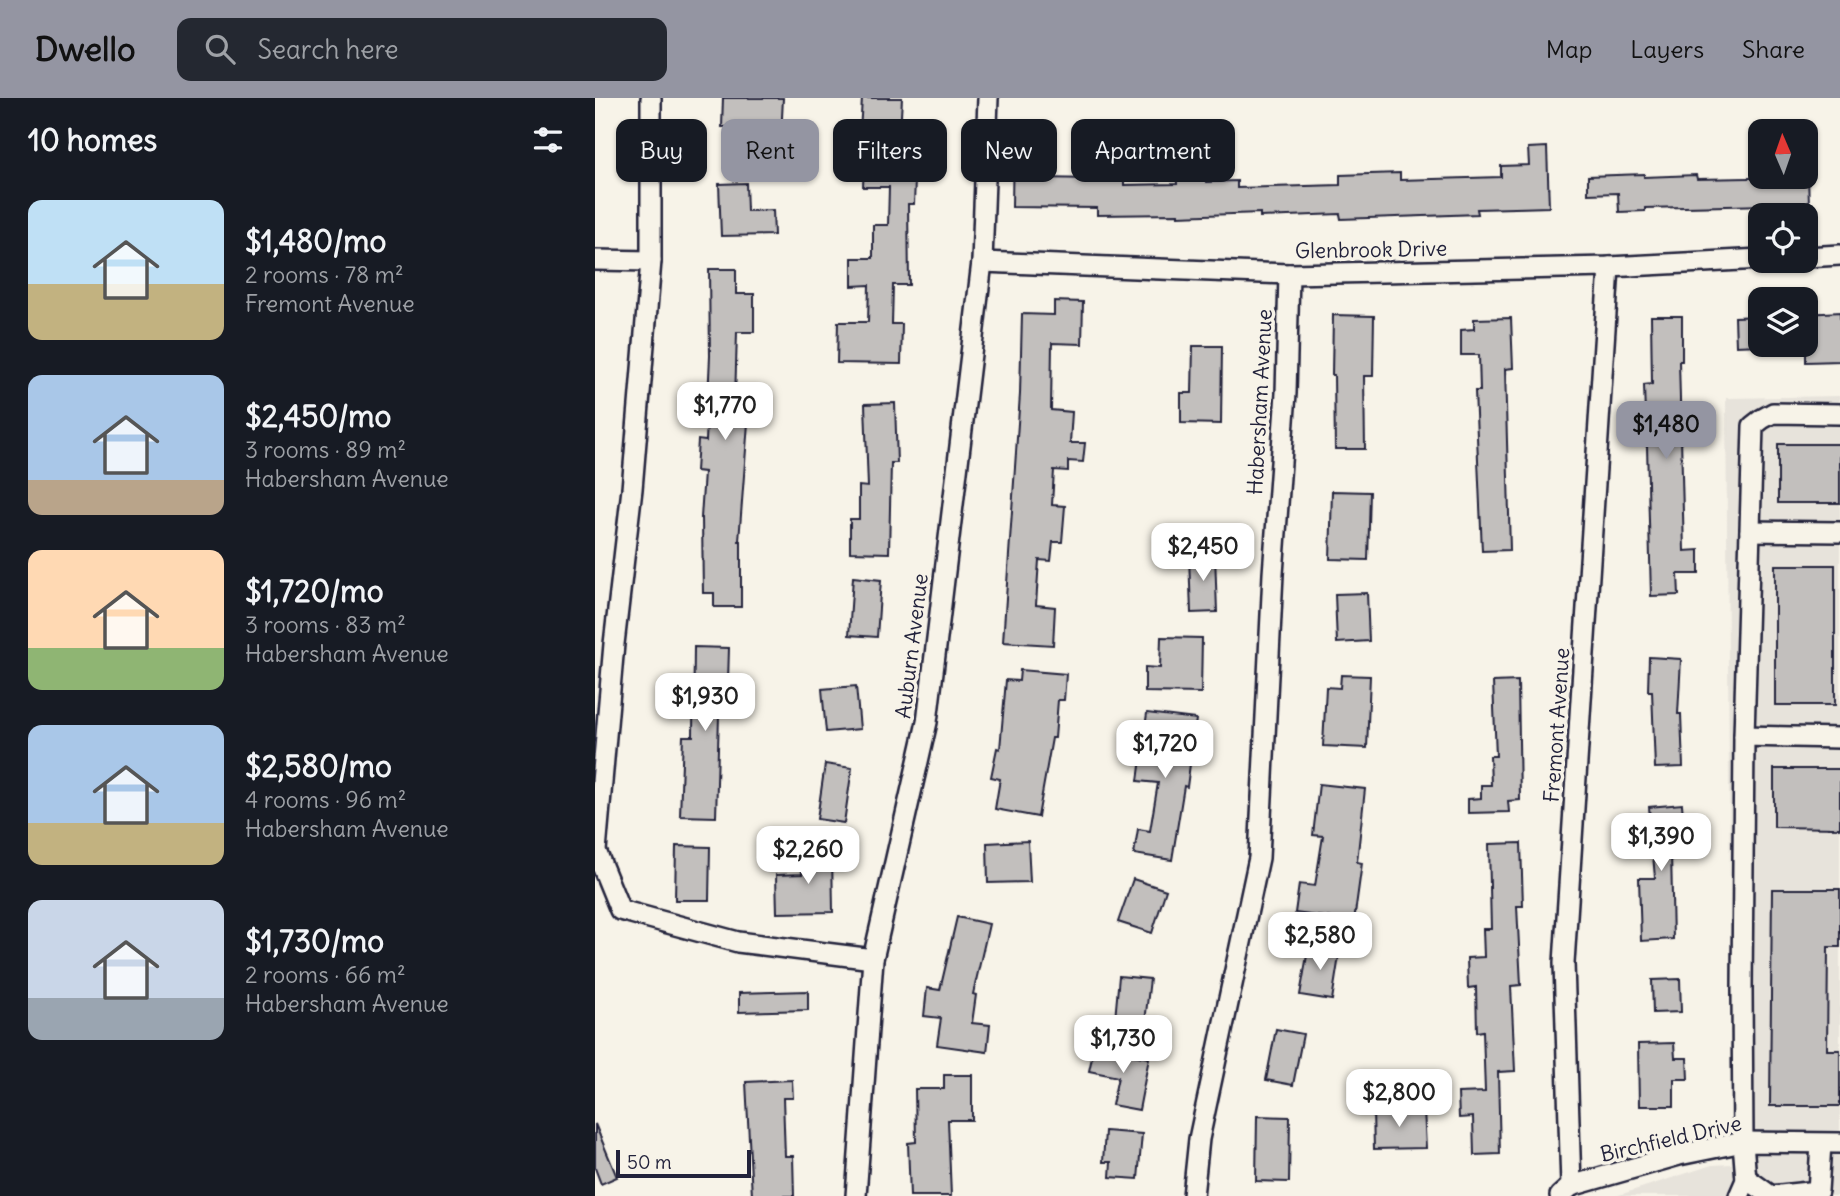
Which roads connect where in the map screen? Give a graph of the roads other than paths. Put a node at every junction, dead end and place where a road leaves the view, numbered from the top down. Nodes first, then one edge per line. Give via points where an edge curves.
1 (651, 98) edge
2 (988, 98) edge
3 (1840, 255) edge
4 (1818, 256) edge
5 (595, 260) edge
6 (1748, 260) edge
7 (651, 261) junction
8 (982, 262) junction
9 (1609, 267) junction
10 (1289, 274) junction
11 (1840, 414) edge
12 (1750, 531) junction
13 (1840, 532) edge
14 (1744, 736) junction
15 (1840, 738) edge
16 (873, 959) junction
17 (1743, 1142) junction
18 (1830, 1144) edge
19 (1742, 1187) edge
20 (1565, 1191) edge
21 (856, 1196) edge
22 (1193, 1196) edge

1 - 7 street
2 - 8 street, Auburn Avenue
3 - 4 street
5 - 7 street
6 - 9 street, Glenbrook Drive
7 - 16 street via 596,850 620,910 739,942
8 - 10 street, Glenbrook Drive
8 - 16 street, Auburn Avenue via 927,722
9 - 10 street, Glenbrook Drive
9 - 20 street, Fremont Avenue via 1564,963
10 - 22 street, Habersham Avenue via 1259,859 1199,1139
11 - 12 street via 1773,413 1753,426
12 - 13 street
12 - 14 street
14 - 15 street
14 - 17 street
16 - 21 street, Auburn Avenue
17 - 18 street, Birchfield Drive
17 - 19 street
17 - 20 street, Birchfield Drive
18 - 19 street via 1818,1191 1771,1196

